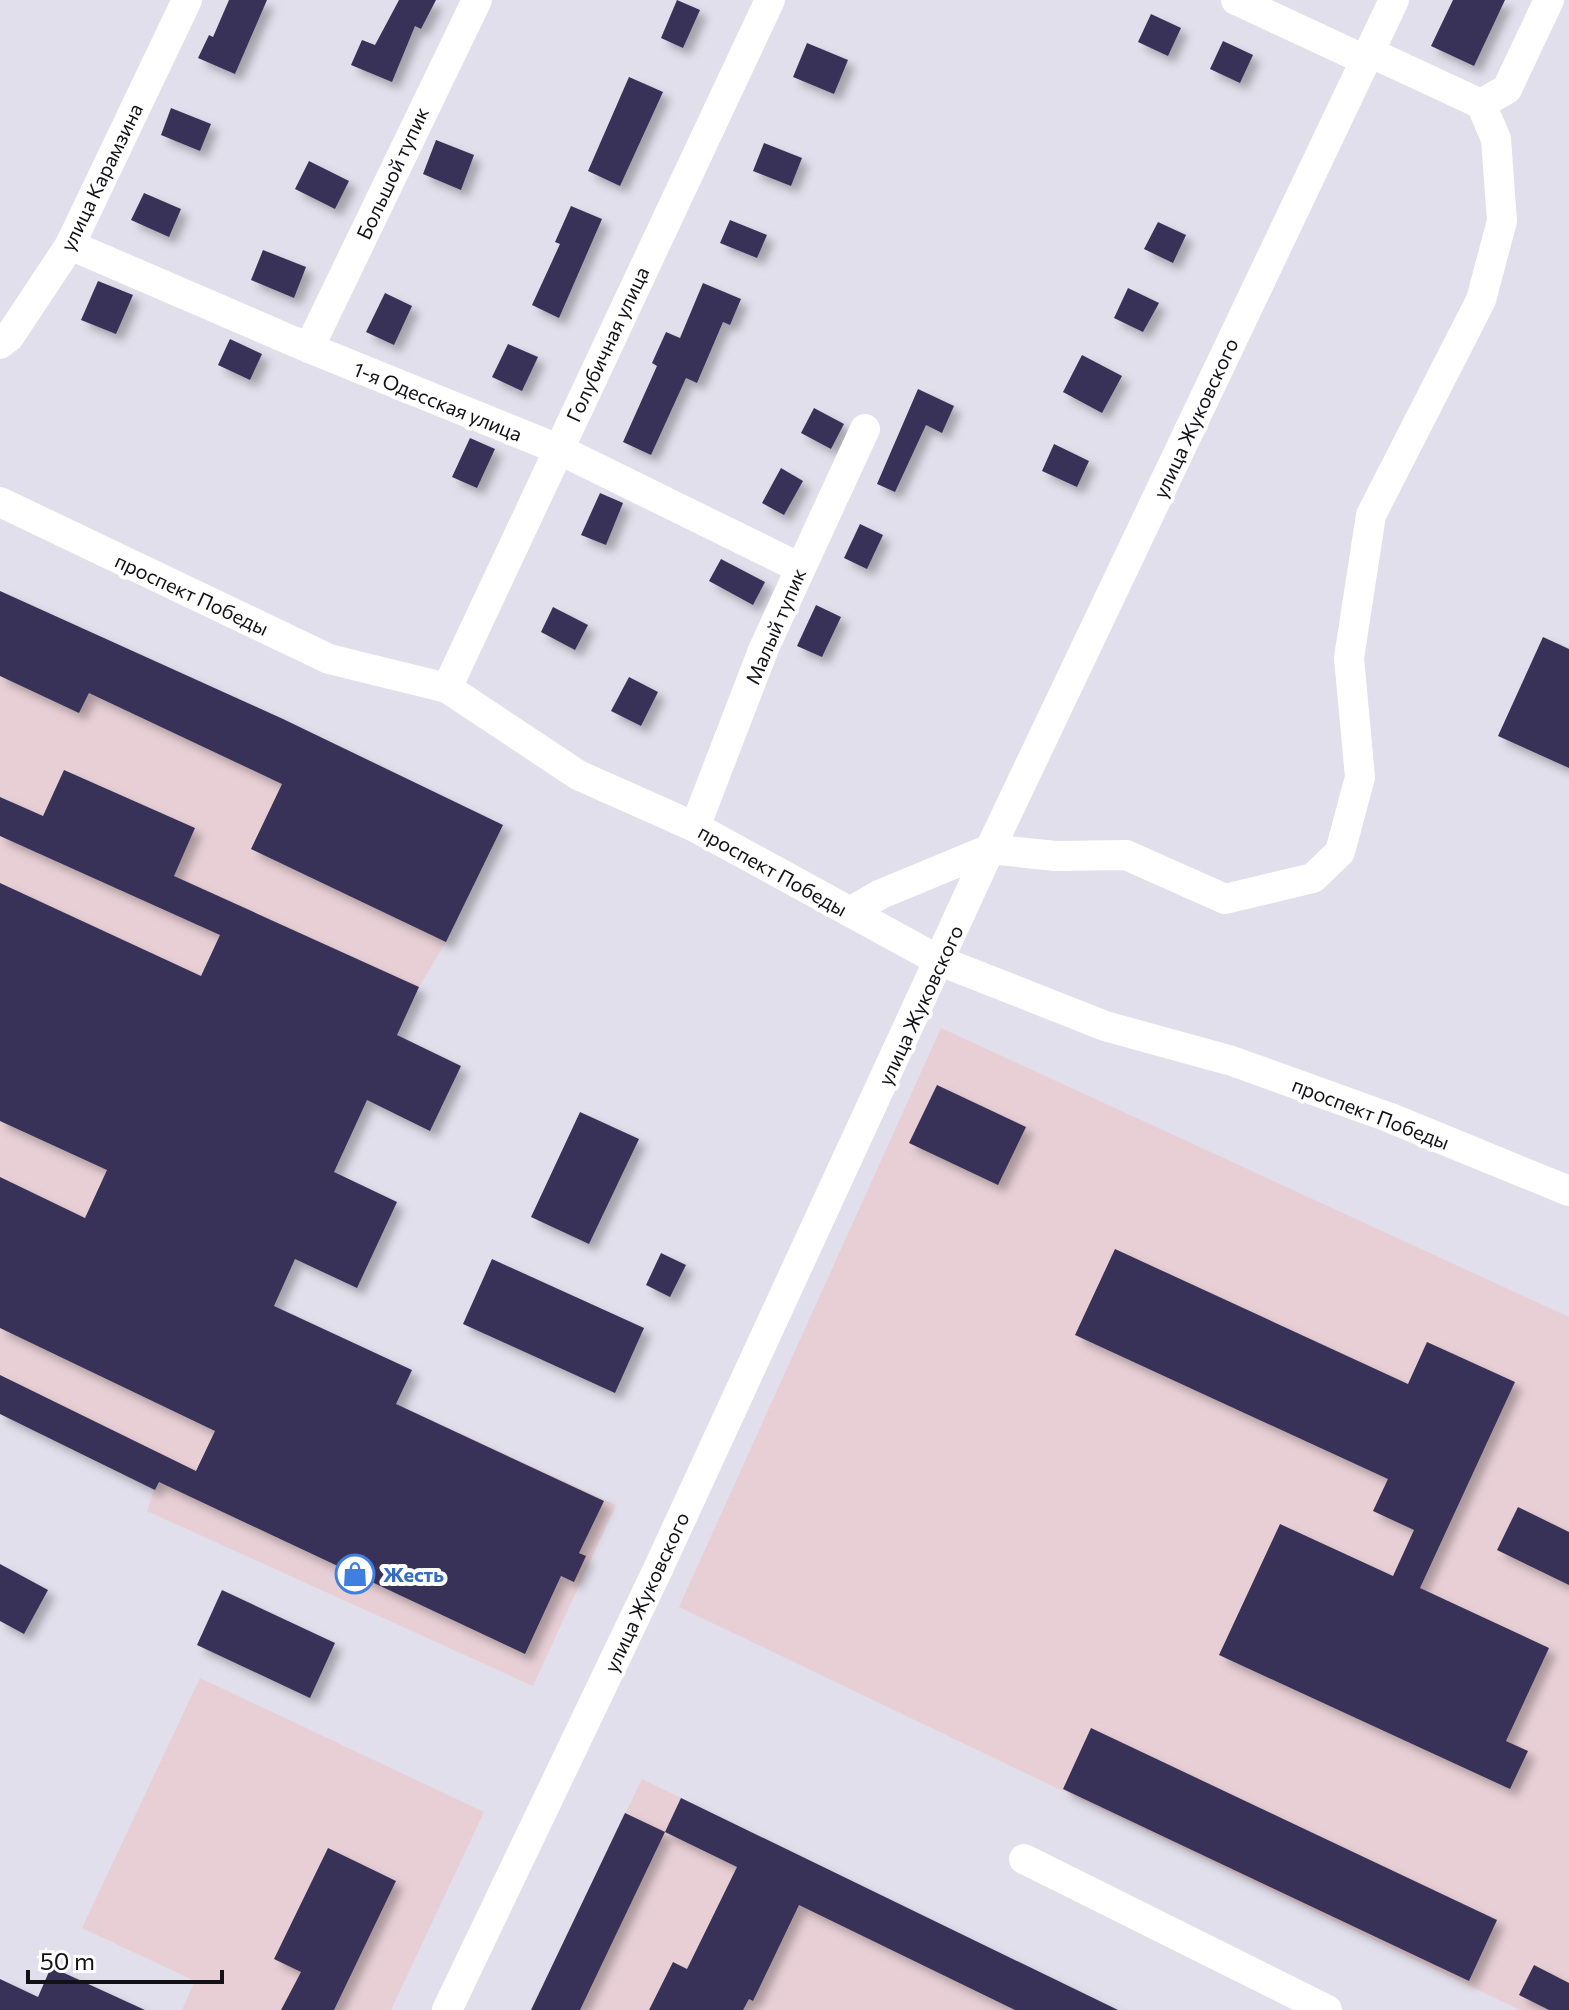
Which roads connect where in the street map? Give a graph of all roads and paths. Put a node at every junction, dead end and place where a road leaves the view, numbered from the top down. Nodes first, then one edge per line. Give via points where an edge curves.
1 (187, 0) edge
2 (477, 0) edge
3 (770, 0) edge
4 (1236, 0) edge
5 (1394, 0) edge
6 (1549, 0) edge
7 (1367, 56) junction
8 (1481, 104) junction
9 (70, 245) junction
10 (0, 344) edge
11 (309, 348) junction
12 (865, 429) dead end
13 (558, 449) junction
14 (0, 502) edge
15 (800, 568) junction
16 (447, 688) junction
17 (695, 827) junction
18 (990, 849) junction
19 (850, 912) junction
20 (940, 961) junction
21 (1569, 1191) edge
22 (1024, 1859) dead end
23 (447, 2010) edge
24 (1327, 2010) edge

1 - 9 street, улица Карамзина
2 - 11 street, Большой тупик
3 - 13 street, Голубичная улица
4 - 7 street
5 - 7 street, улица Жуковского
6 - 8 street via 1507,89
7 - 8 street
7 - 18 street, улица Жуковского
8 - 18 street via 1496,139 1502,221 1481,300 1371,515 1349,658 1360,777 1340,852 1313,878 1225,899 1126,855 1055,856
9 - 10 street, улица Карамзина
9 - 11 street, 1-я Одесская улица
11 - 13 street, 1-я Одесская улица
12 - 15 street, Малый тупик
13 - 15 street, 1-я Одесская улица
13 - 16 street, Голубичная улица
14 - 16 street, проспект Победы via 329,659
15 - 17 street, Малый тупик
16 - 17 street, проспект Победы via 578,775
17 - 19 street, проспект Победы
18 - 19 street
18 - 20 street, улица Жуковского
19 - 20 street, проспект Победы
20 - 21 street, проспект Победы via 1105,1026 1232,1061 1388,1117
20 - 23 street, улица Жуковского
22 - 24 street

